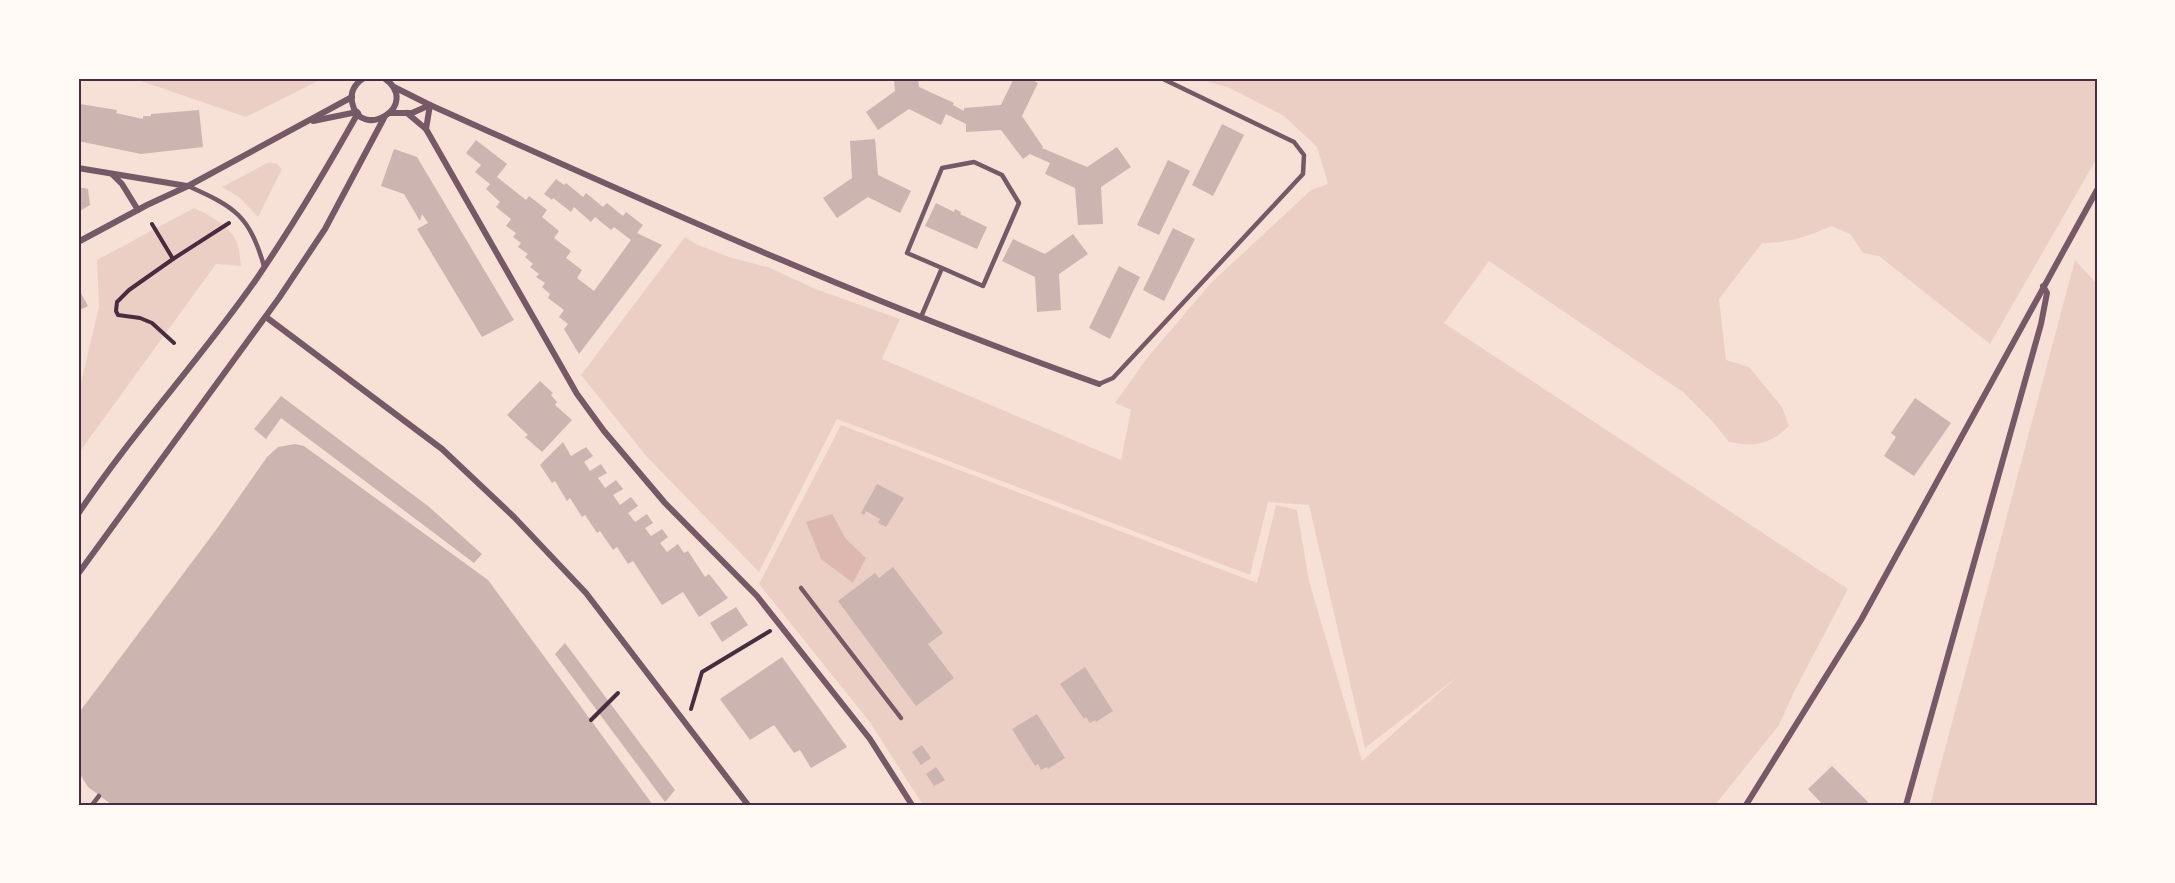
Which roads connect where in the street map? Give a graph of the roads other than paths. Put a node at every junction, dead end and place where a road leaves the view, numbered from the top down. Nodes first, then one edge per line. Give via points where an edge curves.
1 (364, 78) edge
2 (1161, 78) edge
3 (389, 81) edge
4 (352, 96) junction
5 (430, 105) junction
6 (358, 113) junction
7 (407, 113) junction
8 (387, 116) junction
9 (303, 124) junction
10 (426, 129) junction
11 (78, 168) edge
12 (113, 175) junction
13 (188, 186) junction
14 (2097, 190) edge
15 (138, 210) junction
16 (78, 242) edge
17 (264, 266) junction
18 (942, 268) junction
19 (2043, 286) junction
20 (266, 317) junction
21 (921, 317) junction
22 (1099, 384) joint
23 (78, 514) edge
24 (78, 574) edge
25 (801, 588) dead end
26 (901, 718) dead end
27 (99, 796) dead end
28 (92, 805) edge
29 (748, 805) edge
30 (912, 805) edge
31 (1746, 805) edge
32 (1906, 805) edge

1 - 4 street via 357,83
2 - 22 lane via 1294,142 1304,155 1303,174 1113,378
3 - 5 street
3 - 8 street via 396,101
4 - 6 street
4 - 9 street
5 - 7 street
5 - 10 street
5 - 21 street via 715,232
6 - 8 street via 370,120
6 - 9 street
6 - 17 street
7 - 8 street
7 - 10 street
8 - 20 street via 324,229
9 - 13 street
10 - 30 street via 577,394 665,503 756,596 870,739
11 - 12 street
12 - 13 street
12 - 15 street
13 - 15 street
13 - 17 lane via 240,214 257,242
14 - 19 street
15 - 16 street
17 - 23 street
18 - 18 lane via 983,286 1019,203 1002,175 974,162 942,168 907,253
18 - 21 lane
19 - 31 street via 1861,620
19 - 32 street via 2047,293 2041,324
20 - 24 street
20 - 29 street via 464,468 529,532 586,593
21 - 22 street
25 - 26 lane
27 - 28 lane

